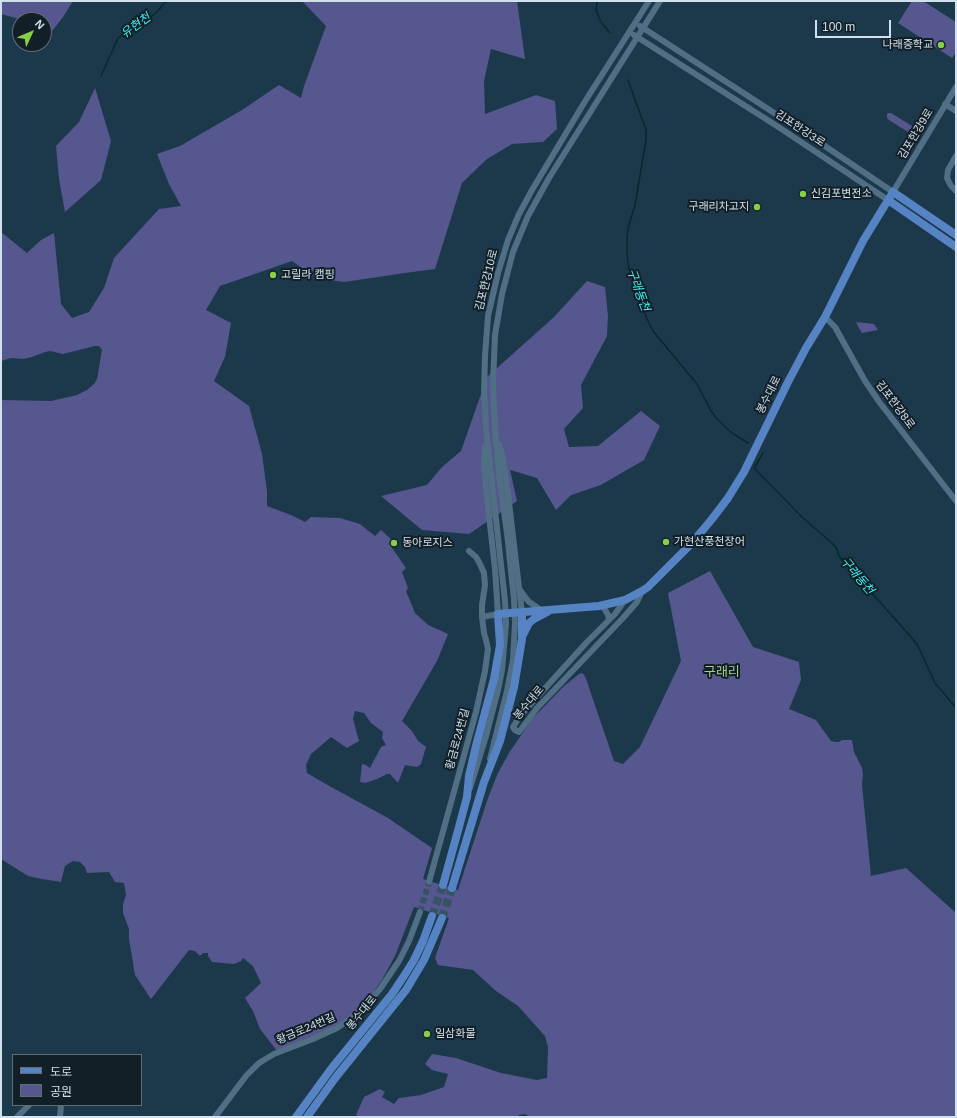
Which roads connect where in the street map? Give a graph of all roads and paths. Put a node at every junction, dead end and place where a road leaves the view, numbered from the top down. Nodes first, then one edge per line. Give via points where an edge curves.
1 (649, 1) edge
2 (660, 1) edge
3 (635, 24) junction
4 (642, 28) junction
5 (630, 32) junction
6 (637, 37) junction
7 (956, 87) edge
8 (945, 104) junction
9 (956, 111) edge
10 (956, 156) edge
11 (956, 191) edge
12 (893, 192) junction
13 (888, 200) junction
14 (956, 235) edge
15 (956, 247) edge
16 (825, 316) junction
17 (486, 428) junction
18 (495, 429) junction
19 (956, 501) edge
20 (469, 551) dead end
21 (519, 588) junction
22 (642, 592) junction
23 (514, 599) joint
24 (625, 600) junction
25 (603, 606) junction
26 (552, 610) junction
27 (542, 611) junction
28 (522, 613) junction
29 (498, 614) junction
30 (482, 617) junction
31 (623, 618) junction
32 (609, 620) junction
33 (522, 639) junction
34 (484, 782) junction
35 (467, 797) junction
36 (429, 882) tunnel mouth
37 (443, 884) tunnel mouth
38 (452, 888) tunnel mouth
39 (420, 912) tunnel mouth
40 (432, 916) tunnel mouth
41 (442, 918) tunnel mouth
42 (28, 1106) edge
43 (60, 1106) edge
44 (59, 1116) edge
45 (16, 1117) edge
46 (215, 1117) edge
47 (296, 1117) edge
48 (307, 1117) edge

1 - 3 street, 김포한강10로
2 - 4 street, 김포한강10로
3 - 4 street, 김포한강3로
3 - 5 street, 김포한강10로
4 - 6 street, 김포한강10로
4 - 12 street, 김포한강3로
5 - 6 street, 김포한강3로
5 - 17 street, 김포한강10로 via 532,190 508,240 498,273 486,333
6 - 13 street, 김포한강3로
6 - 18 street, 김포한강10로 via 549,178 528,216 513,252 495,335
7 - 8 street, 김포한강9로
8 - 9 street
8 - 12 street, 김포한강9로
10 - 11 street via 948,170 947,178 950,186
12 - 13 main road, 봉수대로
12 - 14 main road, 김포한강3로
13 - 15 main road, 김포한강3로
13 - 16 main road, 봉수대로 via 862,241
16 - 19 street, 김포한강8로 via 836,327 880,403
16 - 22 main road, 봉수대로 via 806,348 744,472 721,508 691,544
17 - 29 street via 485,471
17 - 35 street, 김포한강10로 via 506,624 498,690
18 - 21 street via 503,458
18 - 23 street, 김포한강10로
20 - 30 street, 황금로24번길 via 479,562 484,573
21 - 27 street via 528,601
21 - 28 street
22 - 24 main road, 봉수대로
22 - 31 street, 봉수대로
23 - 34 street, 봉수대로 via 513,660
24 - 25 main road, 봉수대로
24 - 31 street
24 - 32 street, 봉수대로
25 - 26 main road, 봉수대로
25 - 32 street
26 - 27 main road, 봉수대로
26 - 33 main road via 534,619 526,628
27 - 28 main road, 봉수대로
28 - 29 main road, 봉수대로
28 - 33 main road
29 - 30 street
29 - 35 main road via 500,645 469,776
30 - 36 street, 황금로24번길 via 488,649 485,671
31 - 32 street, 봉수대로 via 537,708 519,732 515,730 513,727 524,711
33 - 34 main road via 514,687 500,740
34 - 38 main road, 봉수대로
35 - 37 main road
39 - 46 street, 황금로24번길 via 396,966 367,1004 337,1028 274,1054 259,1063
40 - 47 main road, 봉수대로 via 414,960 392,994
41 - 48 main road, 봉수대로 via 424,960 406,990
42 - 45 street
43 - 44 street

